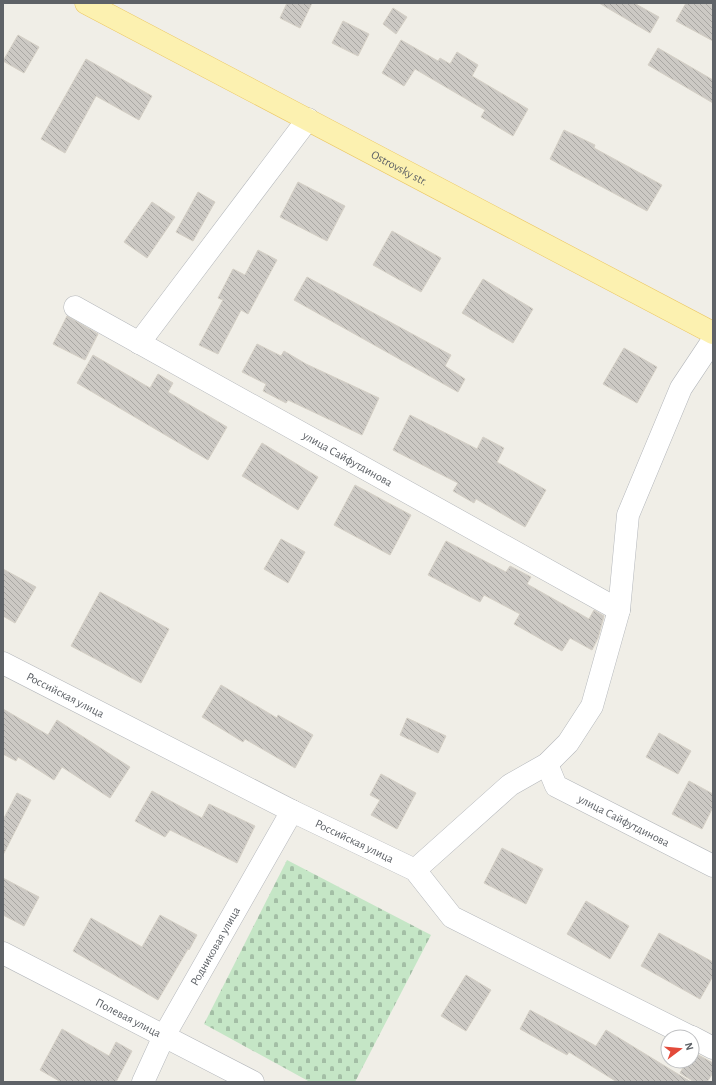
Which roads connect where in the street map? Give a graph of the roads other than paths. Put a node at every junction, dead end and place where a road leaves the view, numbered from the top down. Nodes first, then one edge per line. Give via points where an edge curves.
1 (86, 3) edge
2 (308, 119) junction
3 (75, 307) dead end
4 (713, 333) edge
5 (713, 340) edge
6 (139, 343) junction
7 (619, 610) junction
8 (3, 663) edge
9 (547, 764) junction
10 (292, 811) junction
11 (713, 866) edge
12 (416, 870) junction
13 (3, 953) edge
14 (676, 1029) edge
15 (164, 1036) junction
16 (700, 1041) edge
17 (713, 1048) edge
18 (143, 1082) edge
19 (253, 1082) edge

1 - 2 main road, Ostrovsky str.
2 - 4 main road, Ostrovsky str.
2 - 6 street
3 - 6 street, улица Сайфутдинова
5 - 7 street via 681,388 628,515
6 - 7 street, улица Сайфутдинова
7 - 9 street via 592,706 568,742
8 - 10 street, Российская улица
9 - 11 street, улица Сайфутдинова via 556,786
9 - 12 street via 510,785
10 - 12 street, Российская улица
10 - 15 street, Родниковая улица
12 - 14 street, Российская улица via 452,917
13 - 15 street, Полевая улица
15 - 18 street, Родниковая улица
15 - 19 street, Полевая улица
16 - 17 street, Российская улица

